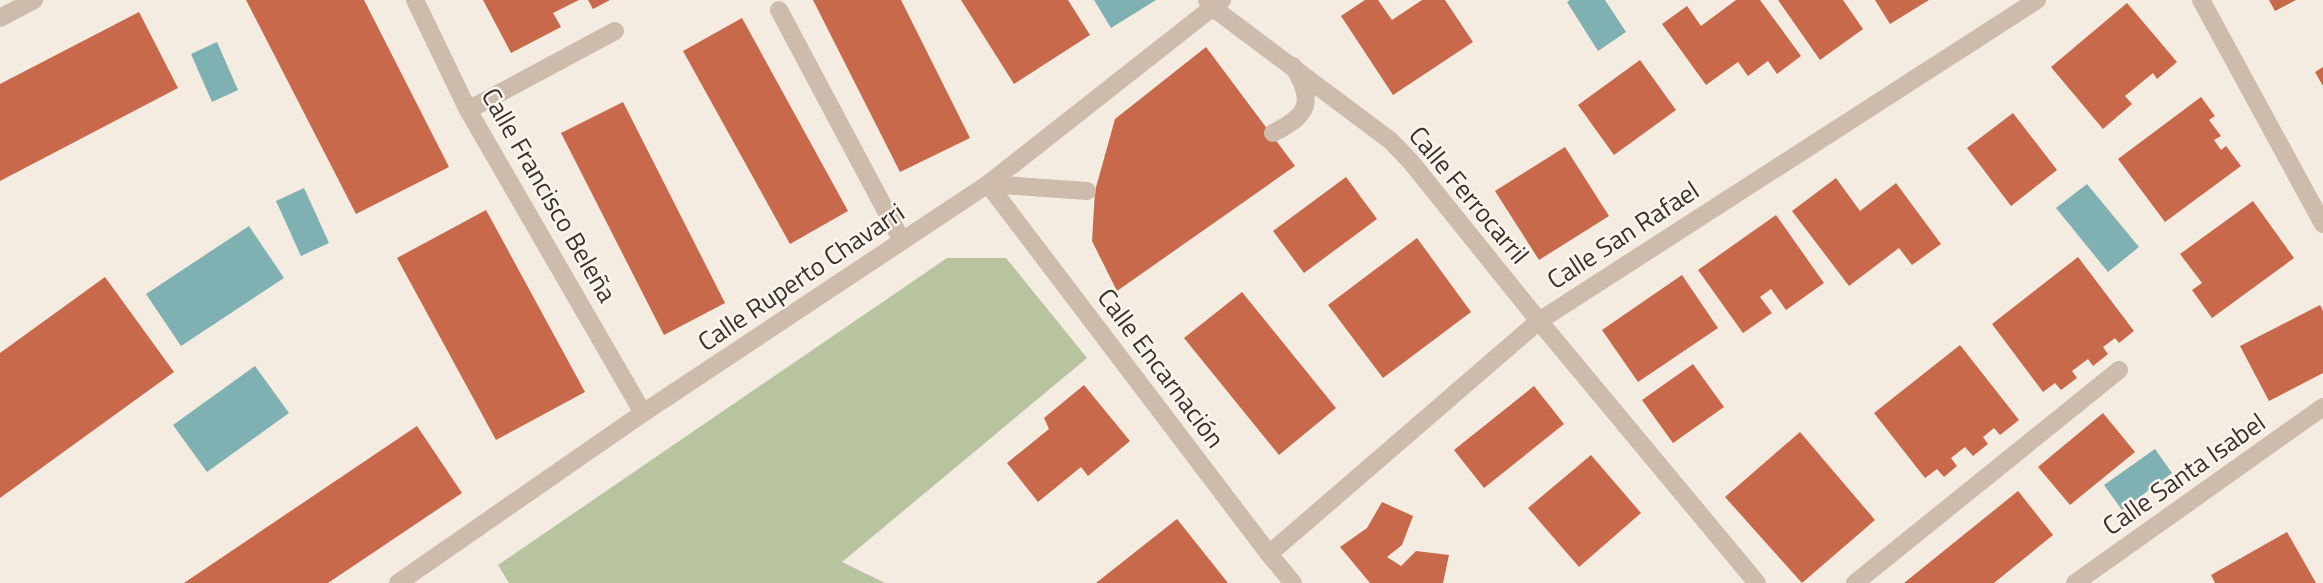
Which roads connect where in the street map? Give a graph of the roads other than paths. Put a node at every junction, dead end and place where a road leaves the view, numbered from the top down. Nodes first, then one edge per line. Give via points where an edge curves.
1 (33, 0) edge
2 (415, 0) edge
3 (2037, 0) edge
4 (2201, 0) edge
5 (1214, 2) edge
6 (779, 10) dead end
7 (0, 18) edge
8 (615, 31) dead end
9 (1293, 66) junction
10 (468, 110) junction
11 (1273, 133) dead end
12 (988, 184) junction
13 (1087, 191) dead end
14 (2323, 224) edge
15 (902, 241) junction
16 (1539, 321) junction
17 (2119, 370) dead end
18 (2323, 407) edge
19 (643, 413) junction
20 (1269, 554) junction
21 (398, 583) edge
22 (1293, 583) edge
23 (1757, 583) edge
24 (1856, 583) edge
25 (2075, 583) edge

1 - 7 street
2 - 10 street, Calle Francisco Beleña
3 - 16 street, Calle San Rafael
4 - 14 street
5 - 9 street, Calle Ferrocarril
5 - 12 street, Calle Ruperto Chavarri
6 - 15 street
8 - 10 street
9 - 11 street via 1306,89 1307,103 1290,124
9 - 16 street, Calle Ferrocarril via 1391,141
10 - 19 street, Calle Francisco Beleña
12 - 13 street
12 - 15 street, Calle Ruperto Chavarri
12 - 20 street, Calle Encarnación
15 - 19 street, Calle Ruperto Chavarri
16 - 20 street, Calle San Rafael
16 - 23 street, Calle Ferrocarril
17 - 24 street
18 - 25 street, Calle Santa Isabel
19 - 21 street, Calle Ruperto Chavarri
20 - 22 street, Calle Encarnación

